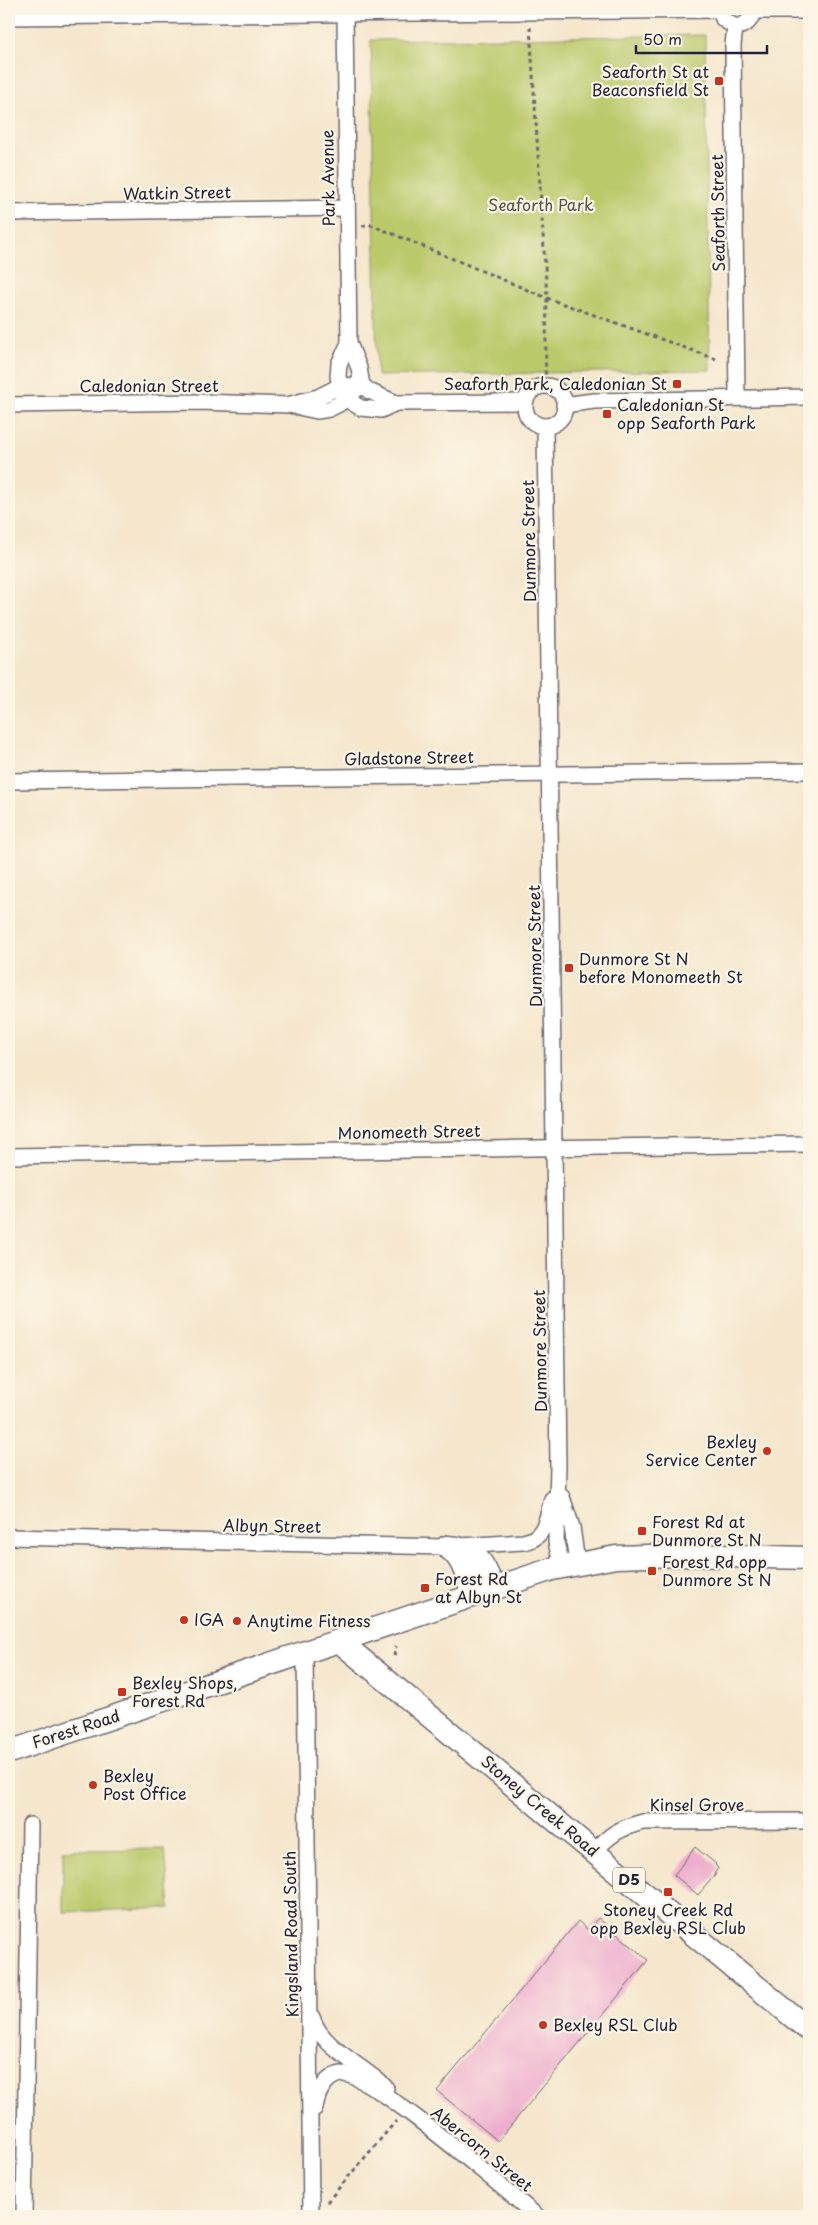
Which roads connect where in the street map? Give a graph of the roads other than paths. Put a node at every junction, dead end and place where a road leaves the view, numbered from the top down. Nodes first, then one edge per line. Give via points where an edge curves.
1 (721, 9) edge
2 (753, 10) edge
3 (535, 11) edge
4 (809, 11) edge
5 (345, 14) junction
6 (9, 17) edge
7 (735, 27) junction
8 (346, 208) junction
9 (9, 213) edge
10 (349, 342) junction
11 (362, 385) junction
12 (342, 393) junction
13 (809, 397) edge
14 (737, 398) junction
15 (525, 402) junction
16 (396, 403) junction
17 (564, 404) junction
18 (9, 405) edge
19 (545, 426) junction
20 (809, 771) edge
21 (550, 774) junction
22 (9, 781) edge
23 (809, 1144) edge
24 (555, 1147) junction
25 (9, 1156) edge
26 (558, 1466) junction
27 (9, 1537) edge
28 (534, 1540) joint
29 (447, 1547) junction
30 (809, 1558) edge
31 (570, 1565) junction
32 (483, 1592) junction
33 (339, 1640) junction
34 (306, 1651) junction
35 (9, 1752) edge
36 (809, 1821) edge
37 (30, 1825) dead end
38 (594, 1852) junction
39 (309, 1998) junction
40 (809, 2030) edge
41 (406, 2109) junction
42 (312, 2154) junction
43 (316, 2213) edge
44 (24, 2216) edge
45 (537, 2216) edge

1 - 3 street
1 - 7 street via 723,19
2 - 4 street
2 - 7 street via 745,25
3 - 5 street
5 - 6 street
5 - 8 street, Park Avenue
7 - 14 street, Seaforth Street
8 - 9 street, Watkin Street
8 - 10 street, Park Avenue
10 - 11 street, Park Avenue
10 - 12 street, Park Avenue via 339,364
11 - 12 street, Caledonian Street
11 - 16 street
12 - 16 street via 361,408 381,410
12 - 18 street, Caledonian Street via 329,409 317,411 289,405 199,402
13 - 14 street
14 - 17 street
15 - 16 street
15 - 17 street via 534,389 545,386 556,390
15 - 19 street via 530,419
17 - 19 street via 564,411 557,421
19 - 21 street, Dunmore Street
20 - 21 street, Gladstone Street
21 - 22 street, Gladstone Street
21 - 24 street, Dunmore Street
23 - 24 street, Monomeeth Street
24 - 25 street, Monomeeth Street
24 - 26 street, Dunmore Street
26 - 28 street, Dunmore Street via 546,1522
26 - 31 street, Dunmore Street via 562,1500 572,1527
27 - 29 street, Albyn Street
28 - 29 street, Albyn Street
29 - 32 main road
30 - 31 main road, Forest Road via 679,1555 616,1557
31 - 32 main road, Forest Road
32 - 33 main road, Forest Road
33 - 34 main road, Forest Road
33 - 38 main road, Stoney Creek Road / D5
34 - 35 main road, Forest Road
34 - 39 street, Kingsland Road South
36 - 38 street, Kinsel Grove via 643,1822 623,1827
37 - 44 street
38 - 40 main road, Stoney Creek Road / D5
39 - 41 street, Abercorn Street via 315,2026 324,2039 371,2074
39 - 42 street, Kingsland Road South
41 - 42 street, Abercorn Street via 353,2077 336,2076 322,2088 316,2099
41 - 45 street, Abercorn Street
42 - 43 street, Kingsland Road South

